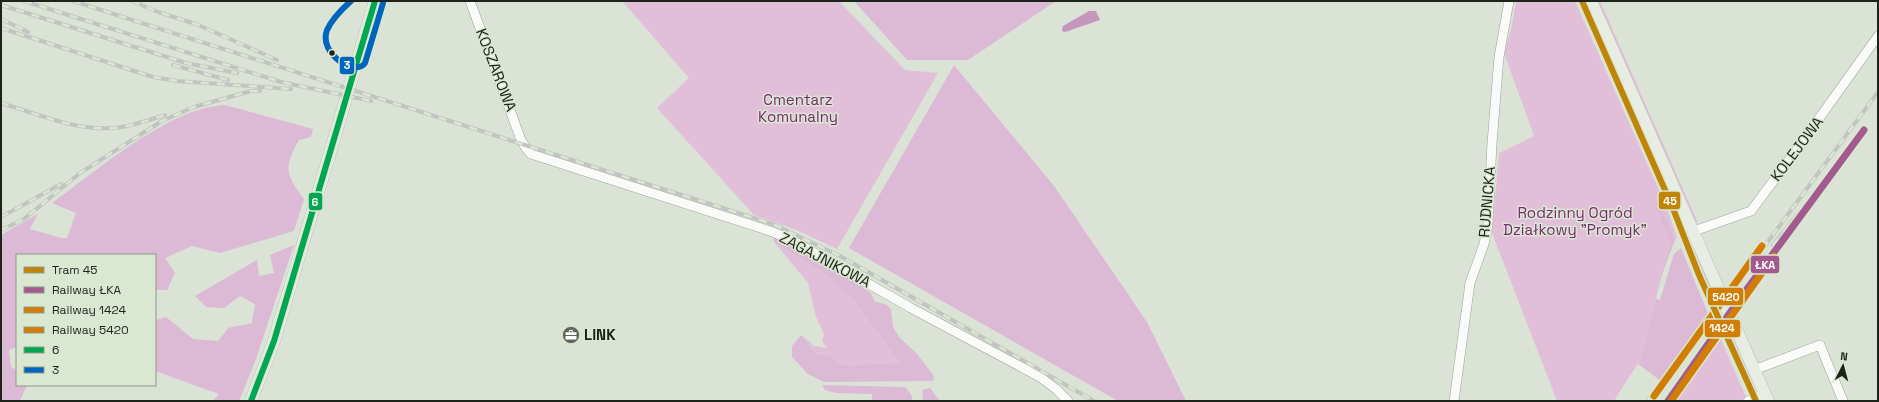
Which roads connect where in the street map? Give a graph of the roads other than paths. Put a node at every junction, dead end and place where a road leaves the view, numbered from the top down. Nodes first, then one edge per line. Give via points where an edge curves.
1 (375, 1) edge
2 (470, 1) edge
3 (1509, 1) edge
4 (1592, 1) edge
5 (1878, 36) edge
6 (521, 140) joint
7 (1694, 232) junction
8 (1754, 370) junction
9 (1766, 397) edge
10 (251, 401) edge
11 (1068, 401) edge
12 (1454, 401) edge
13 (1748, 401) edge
14 (1843, 401) edge

1 - 10 main road via 274,341
2 - 6 street, KOSZAROWA
3 - 12 street, RUDNICKA via 1499,56 1488,224 1484,244 1470,283
4 - 7 main road
5 - 7 street, KOLEJOWA via 1751,211
6 - 11 street, ZAGAJNIKOWA via 528,151 536,156 790,239 1040,377
7 - 8 main road
8 - 9 main road
8 - 14 street via 1820,345
9 - 13 street

